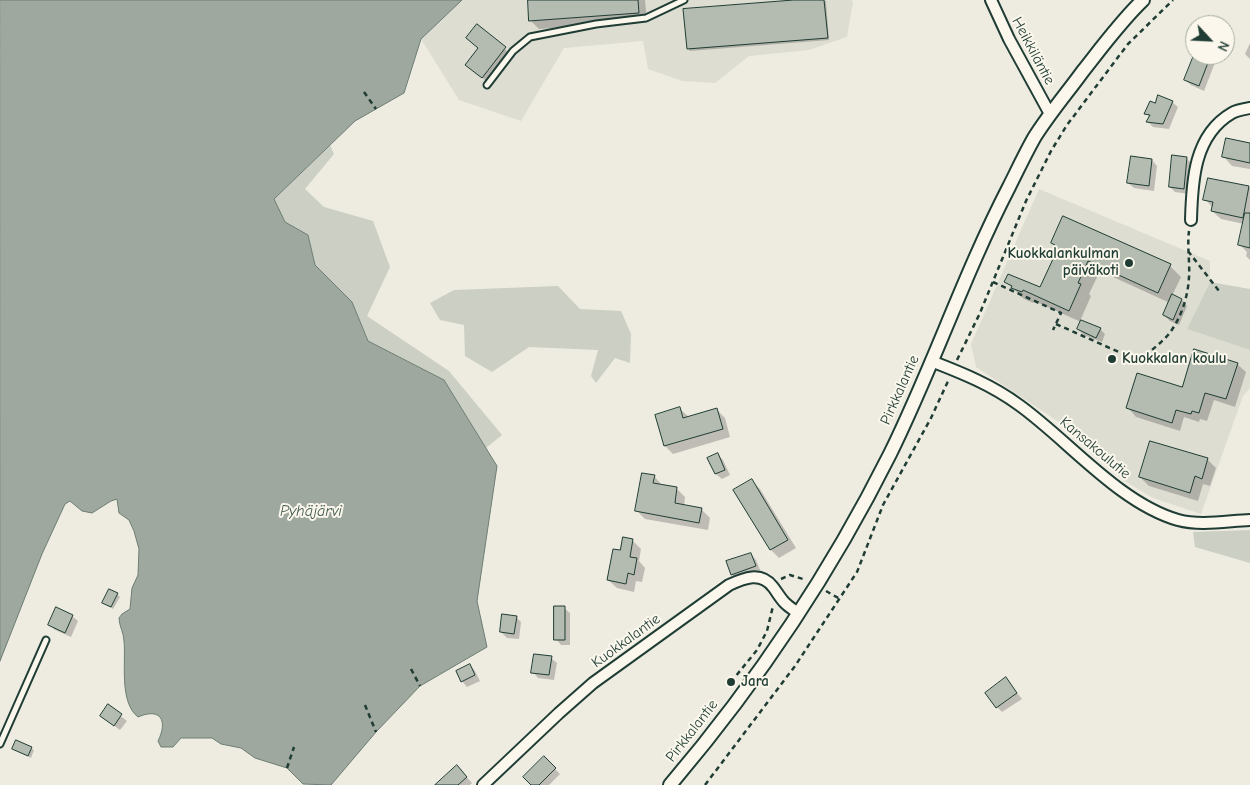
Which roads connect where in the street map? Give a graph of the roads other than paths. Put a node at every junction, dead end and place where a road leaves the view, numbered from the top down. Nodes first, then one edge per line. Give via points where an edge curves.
1 (684, 0) edge
2 (991, 0) edge
3 (1143, 0) edge
4 (487, 85) dead end
5 (1250, 108) edge
6 (1050, 114) junction
7 (1191, 220) road end
8 (931, 361) junction
9 (1250, 520) edge
10 (798, 613) junction
11 (46, 640) dead end
12 (0, 744) edge
13 (483, 785) edge
14 (670, 785) edge

1 - 4 lane via 646,18 530,37 513,51
2 - 6 street, Heikkiläntie
3 - 6 street, Pirkkalantie
5 - 7 street via 1233,112 1218,123 1205,140 1196,160
6 - 8 street, Pirkkalantie via 1033,140 1000,206
8 - 9 street, Kansakoulutie via 994,388 1020,405 1125,493 1155,511 1179,520 1199,522
8 - 10 street, Pirkkalantie via 891,453 854,522
10 - 13 street, Kuokkalantie via 764,579 756,576 729,585 593,684
10 - 14 street, Pirkkalantie via 728,712
11 - 12 lane

